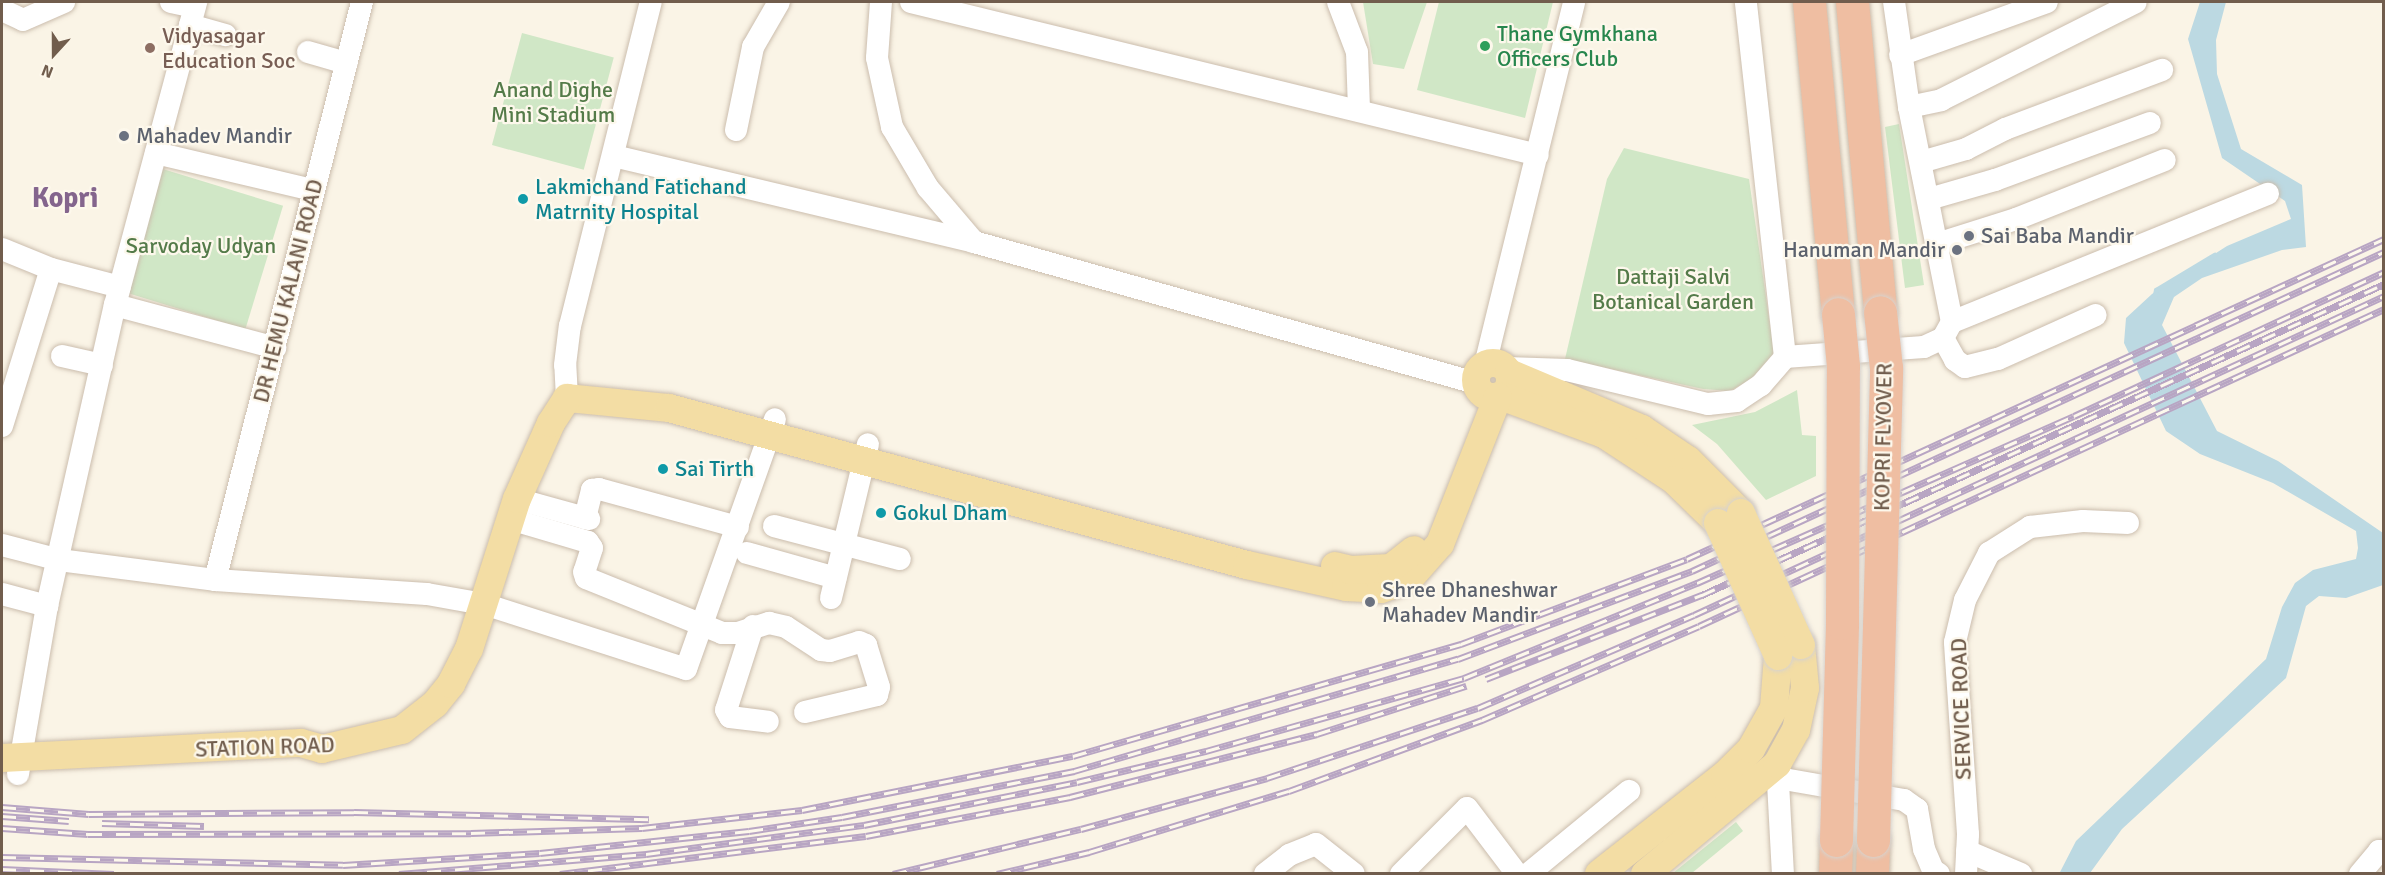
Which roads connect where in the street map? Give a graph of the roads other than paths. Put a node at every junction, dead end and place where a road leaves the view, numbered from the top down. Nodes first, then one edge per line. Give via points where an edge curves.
1 (64, 2) edge
2 (171, 2) edge
3 (362, 2) edge
4 (651, 2) edge
5 (779, 2) edge
6 (881, 2) edge
7 (910, 2) edge
8 (1338, 2) edge
9 (1574, 2) edge
10 (1746, 2) edge
11 (1809, 2) edge
12 (1852, 2) edge
13 (1894, 2) edge
14 (2047, 2) edge
15 (2136, 2) edge
16 (2, 10) edge
17 (194, 11) edge
18 (226, 35) dead end
19 (308, 51) dead end
20 (1900, 55) junction
21 (346, 63) junction
22 (2162, 70) dead end
23 (1909, 107) junction
24 (1359, 110) junction
25 (2150, 123) dead end
26 (736, 130) dead end
27 (156, 153) junction
28 (1538, 155) junction
29 (614, 156) junction
30 (2165, 160) dead end
31 (1921, 162) junction
32 (312, 190) junction
33 (2268, 194) dead end
34 (1929, 199) junction
35 (974, 242) junction
36 (1936, 244) junction
37 (2, 249) edge
38 (51, 269) junction
39 (118, 296) junction
40 (2096, 315) dead end
41 (1948, 330) junction
42 (275, 348) junction
43 (62, 356) dead end
44 (1785, 357) junction
45 (102, 366) junction
46 (10, 372) edge
47 (1494, 382) junction
48 (567, 398) junction
49 (4, 412) edge
50 (772, 428) junction
51 (879, 457) junction
52 (734, 492) dead end
53 (514, 509) junction
54 (2128, 523) dead end
55 (731, 525) junction
56 (774, 526) dead end
57 (2, 544) edge
58 (844, 544) junction
59 (747, 553) dead end
60 (900, 559) dead end
61 (59, 560) junction
62 (215, 580) junction
63 (2, 594) edge
64 (484, 604) junction
65 (47, 606) junction
66 (703, 626) junction
67 (753, 626) junction
68 (1790, 650) junction
69 (805, 712) dead end
70 (768, 722) dead end
71 (1751, 749) junction
72 (10, 766) edge
73 (1778, 771) junction
74 (1629, 791) dead end
75 (2384, 851) edge
76 (1967, 862) edge
77 (1264, 873) edge
78 (1354, 873) edge
79 (1401, 873) edge
80 (1517, 873) edge
81 (1528, 873) edge
82 (1599, 873) edge
83 (1645, 873) edge
84 (1783, 873) edge
85 (1834, 873) edge
86 (1872, 873) edge
87 (1939, 873) edge
88 (2021, 873) edge
89 (2360, 873) edge

1 - 16 street via 24,20
2 - 17 street
3 - 21 street, DR HEMU KALANI ROAD
4 - 29 street
5 - 26 street via 753,47
6 - 35 street via 877,58 892,127 928,188
7 - 24 street
8 - 24 street via 1357,52
9 - 28 street
10 - 44 street
11 - 85 highway, KOPRI FLYOVER, bridge via 1843,366 1842,623
12 - 86 highway, KOPRI FLYOVER, bridge via 1886,368
13 - 20 street
14 - 20 street
15 - 23 street via 1941,100
17 - 18 street
17 - 27 street
19 - 21 street
20 - 23 street
21 - 32 street, DR HEMU KALANI ROAD
22 - 31 street via 2006,129 1966,149
23 - 31 street
24 - 28 street
25 - 34 street via 1995,180
27 - 32 street
27 - 39 street
28 - 47 street
29 - 35 street
29 - 48 street via 570,326 564,365
30 - 36 street via 2016,219
31 - 34 street
32 - 42 street, DR HEMU KALANI ROAD
33 - 41 street
34 - 36 street
35 - 47 street
36 - 41 street
37 - 38 street
38 - 39 street
38 - 46 street
39 - 42 street
39 - 45 street
40 - 41 street via 1998,359 1965,367 1955,360
41 - 44 street via 1924,347
42 - 62 street, DR HEMU KALANI ROAD
43 - 45 street
44 - 47 street via 1761,385 1737,401 1708,404 1567,370
45 - 61 street
46 - 49 street
47 - 51 main road via 1432,541 1409,579 1381,589
47 - 68 main road, bridge via 1642,429 1688,460 1729,518
48 - 50 main road via 671,400
48 - 53 main road, STATION ROAD via 551,423
50 - 51 main road
50 - 55 street
51 - 58 street
52 - 55 street
53 - 55 street via 587,518 595,489
53 - 64 main road, STATION ROAD
53 - 66 street via 588,542 592,548 584,572 586,578
54 - 76 street, SERVICE ROAD via 2083,521 2030,527 1989,553 1965,600 1954,642
55 - 66 street
56 - 58 street
57 - 61 street
58 - 59 street via 833,588
58 - 60 street
61 - 62 street
61 - 65 street
62 - 64 street via 426,594
63 - 65 street
64 - 66 street via 686,669
64 - 72 main road, STATION ROAD via 469,650 435,704 402,730 322,749 301,743 203,758
65 - 72 street
66 - 67 street via 729,634
67 - 69 street via 769,623 786,627 821,650 859,642 868,649 879,687 877,695
67 - 70 street via 726,710 730,717
68 - 71 main road via 1774,708
68 - 73 main road via 1805,688 1796,730
71 - 73 street
71 - 82 main road via 1725,775
73 - 83 main road
73 - 84 street
73 - 87 street via 1904,800 1917,809 1924,849 1933,870
74 - 81 street
75 - 89 street
76 - 88 street
77 - 78 street via 1289,855 1316,844
79 - 80 street via 1467,808

